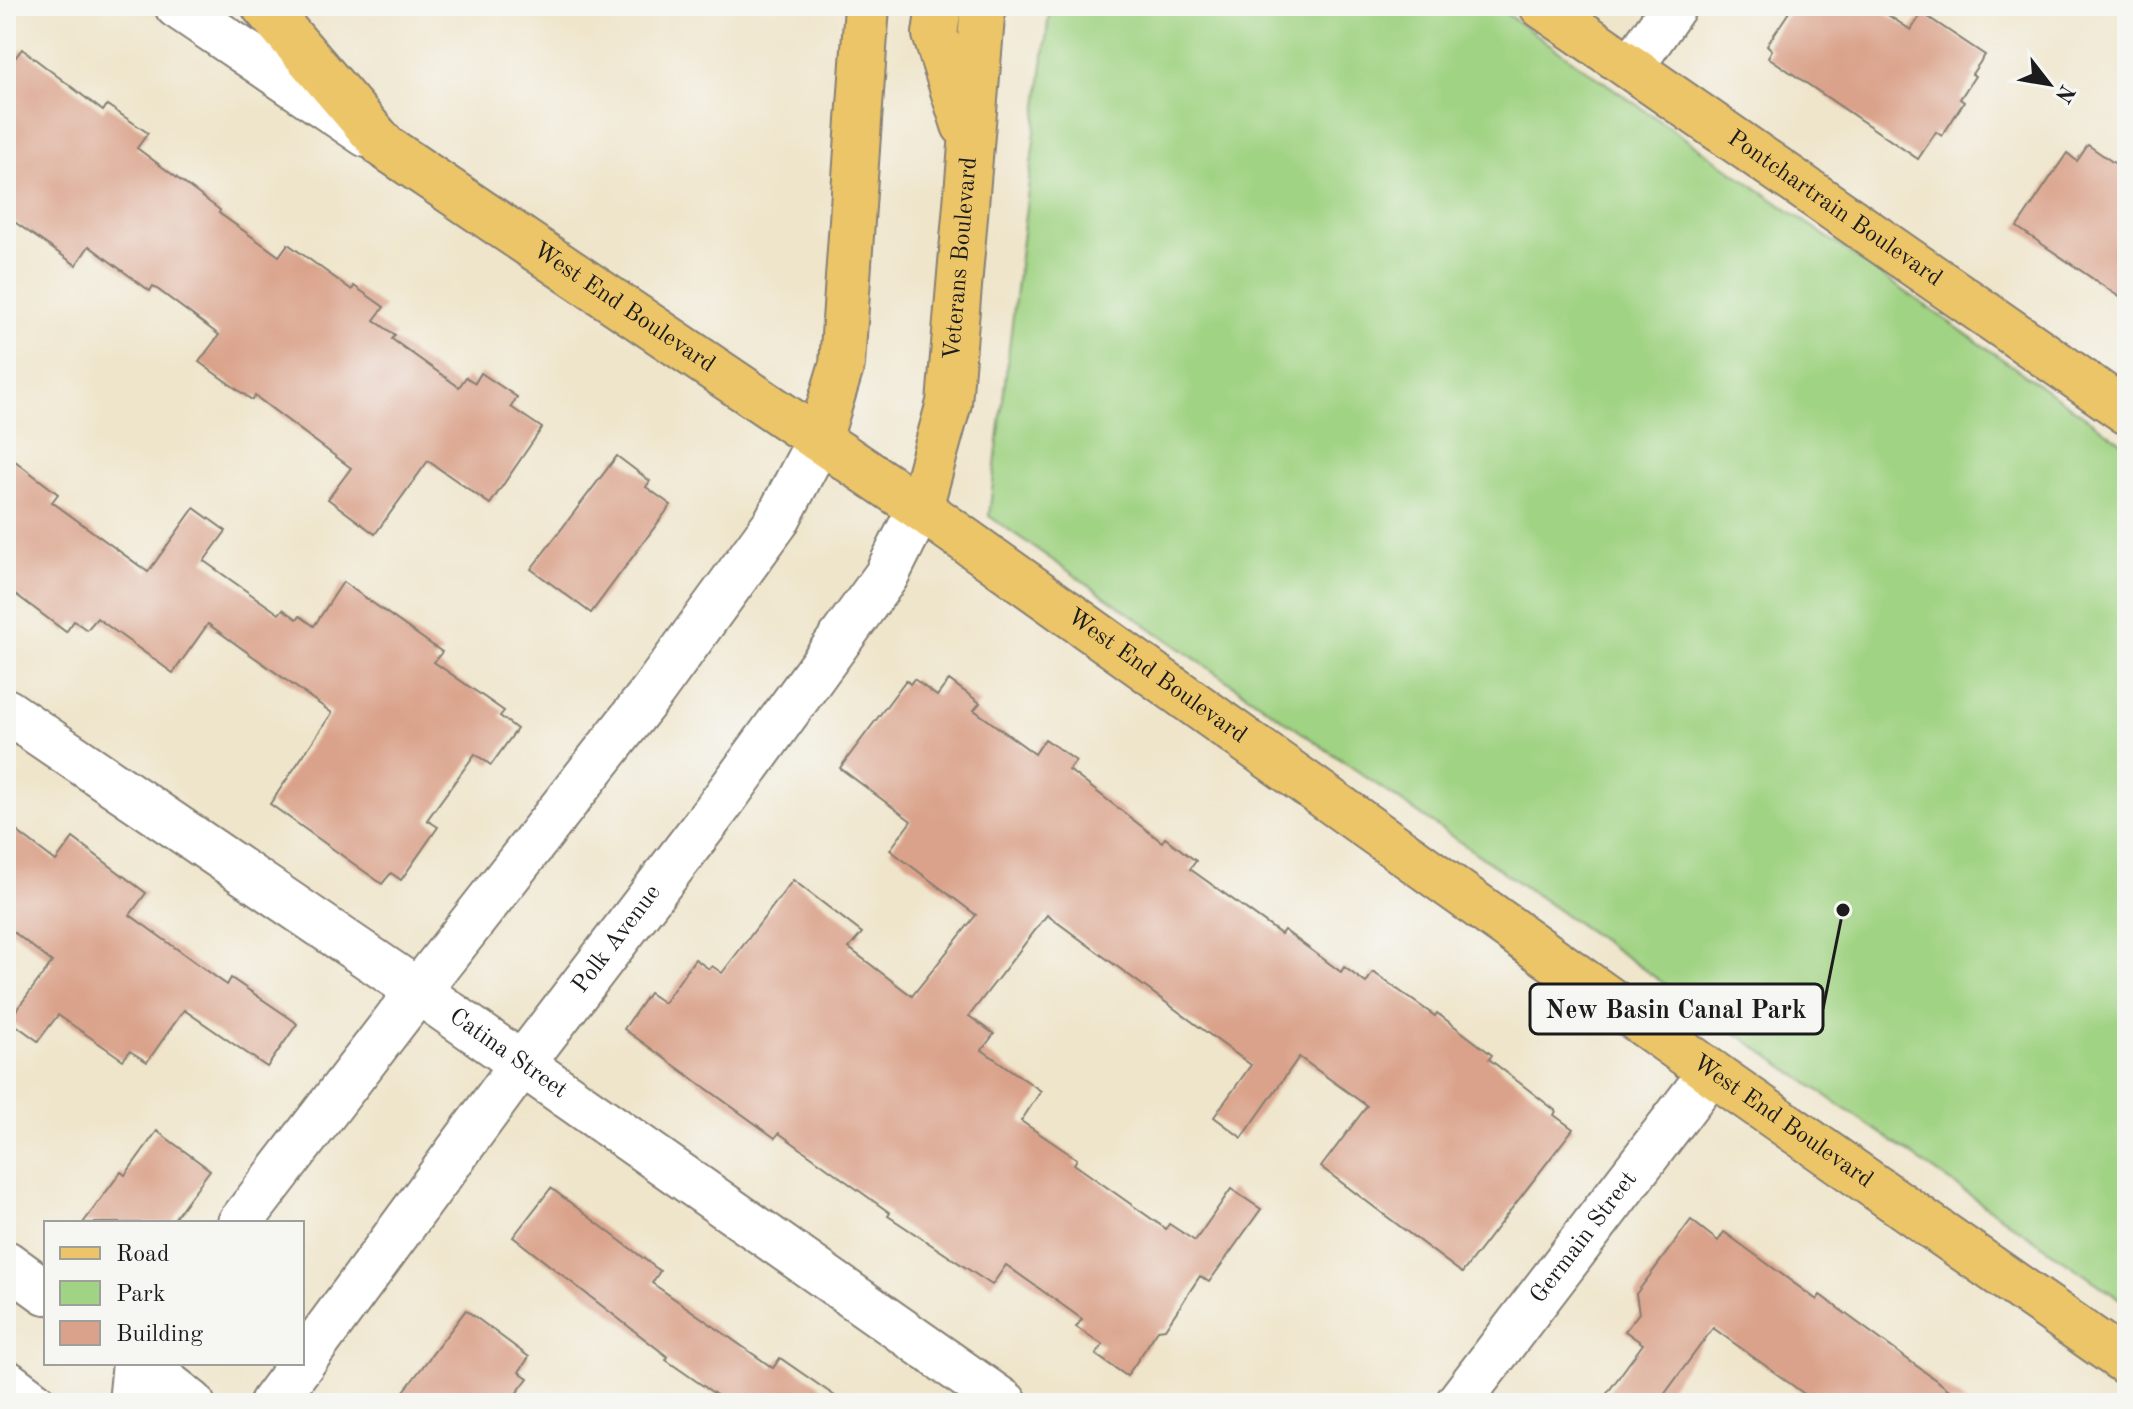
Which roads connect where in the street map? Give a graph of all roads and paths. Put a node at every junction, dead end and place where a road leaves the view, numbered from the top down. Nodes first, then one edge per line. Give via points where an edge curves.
1 (177, 6) edge
2 (264, 6) edge
3 (867, 6) edge
4 (939, 6) edge
5 (983, 6) edge
6 (1542, 6) edge
7 (1674, 6) edge
8 (1632, 66) junction
9 (971, 146) junction
10 (385, 147) junction
11 (2127, 412) edge
12 (819, 440) junction
13 (920, 508) junction
14 (6, 711) edge
15 (418, 991) junction
16 (522, 1064) junction
17 (1711, 1072) junction
18 (242, 1221) edge
19 (304, 1360) edge
20 (2127, 1363) edge
21 (138, 1365) edge
22 (141, 1365) edge
23 (300, 1365) edge
24 (6, 1382) edge
25 (34, 1403) edge
26 (131, 1403) edge
27 (192, 1403) edge
28 (272, 1403) edge
29 (1005, 1403) edge
30 (1458, 1403) edge

1 - 10 street, West End Boulevard
2 - 10 main road
3 - 12 main road via 842,364
4 - 9 main road via 935,34
5 - 9 main road, Veterans Boulevard
6 - 8 main road, Pontchartrain Boulevard
7 - 8 street
8 - 11 main road, Pontchartrain Boulevard
9 - 13 main road, Veterans Boulevard via 949,403
10 - 12 main road, West End Boulevard
12 - 13 main road, West End Boulevard
12 - 15 street via 776,522 653,691
13 - 16 street, Polk Avenue via 886,576
13 - 17 main road, West End Boulevard
14 - 15 street, Catina Street
15 - 16 street, Catina Street
15 - 18 street
16 - 19 street, Polk Avenue
16 - 29 street, Catina Street
17 - 20 main road, West End Boulevard
17 - 30 street, Germain Street
21 - 26 street
22 - 27 street
23 - 28 street, Polk Avenue
24 - 25 street

